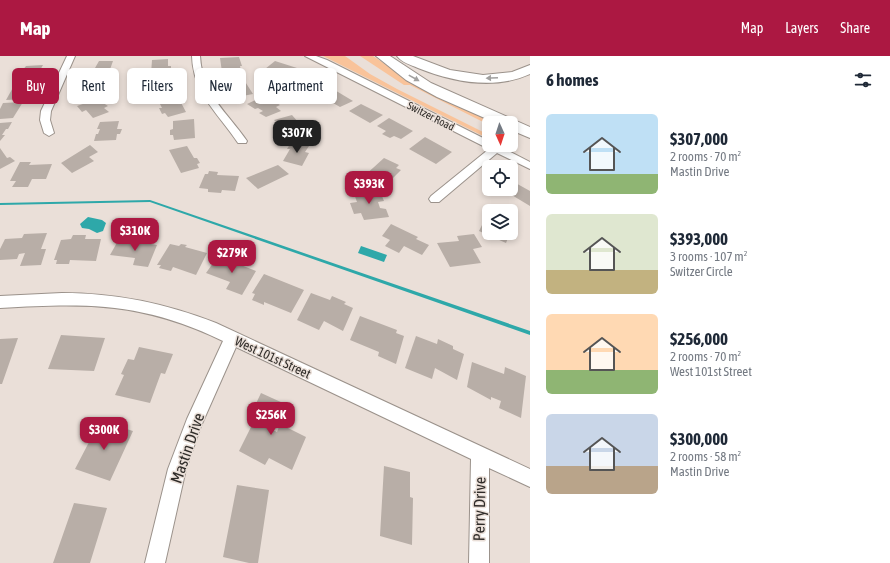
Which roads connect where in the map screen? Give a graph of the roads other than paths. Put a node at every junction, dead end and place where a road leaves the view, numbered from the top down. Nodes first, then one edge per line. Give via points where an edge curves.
1 (71, 56) edge
2 (196, 56) edge
3 (309, 56) edge
4 (382, 56) edge
5 (403, 56) edge
6 (530, 69) edge
7 (493, 116) edge
8 (518, 128) edge
9 (48, 133) dead end
10 (530, 134) edge
11 (242, 141) dead end
12 (482, 142) edge
13 (492, 152) edge
14 (502, 152) edge
15 (530, 166) edge
16 (435, 199) dead end
17 (0, 302) edge
18 (232, 338) junction
19 (480, 455) junction
20 (530, 478) edge
21 (155, 563) edge
22 (479, 563) edge

1 - 9 street via 46,111
2 - 11 street via 197,76 202,90
3 - 12 street, Switzer Road
4 -> 7 highway via 428,85
6 -> 5 highway via 521,74 499,78 465,77 431,69
8 - 10 highway
13 - 16 street
14 - 15 street, Switzer Road
17 - 18 street, West 101st Street via 62,299 123,302 163,310
18 - 19 street, West 101st Street
18 - 21 street, Mastin Drive via 193,425 177,469
19 - 20 street, West 101st Street
19 - 22 street, Perry Drive

